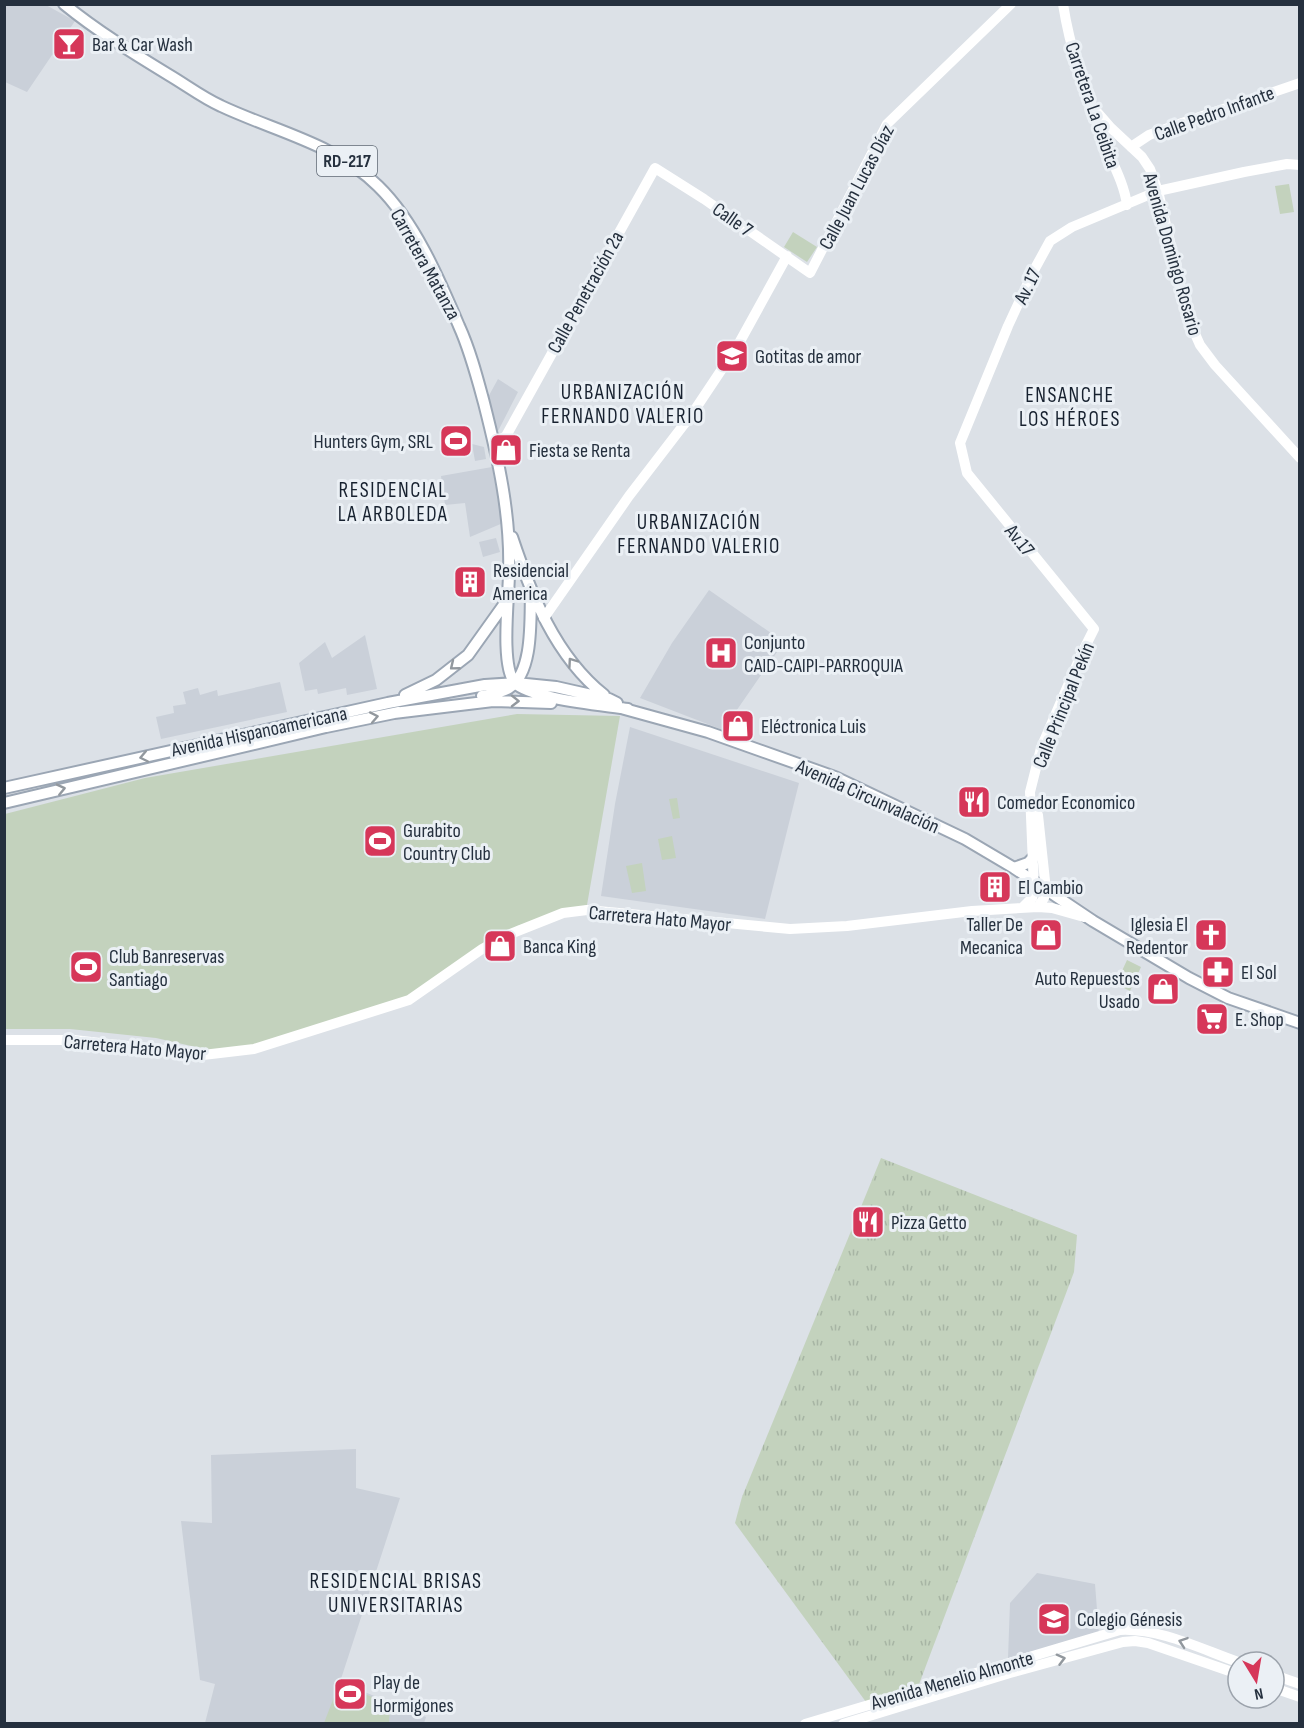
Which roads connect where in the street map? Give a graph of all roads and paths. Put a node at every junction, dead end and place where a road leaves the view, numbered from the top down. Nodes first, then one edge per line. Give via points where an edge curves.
1 (64, 4) edge
2 (1011, 4) edge
3 (1063, 4) edge
4 (1299, 83) edge
5 (1091, 105) junction
6 (1111, 128) junction
7 (1100, 134) junction
8 (1131, 147) junction
9 (1299, 165) edge
10 (655, 168) joint
11 (1158, 191) junction
12 (1127, 205) junction
13 (787, 256) junction
14 (810, 273) joint
15 (494, 443) junction
16 (960, 443) joint
17 (1299, 458) edge
18 (508, 526) junction
19 (531, 591) junction
20 (508, 599) junction
21 (508, 618) junction
22 (544, 618) junction
23 (530, 619) junction
24 (493, 623) junction
25 (1094, 629) joint
26 (516, 683) junction
27 (609, 699) junction
28 (388, 703) junction
29 (628, 709) junction
30 (394, 713) junction
31 (1032, 782) junction
32 (4, 788) edge
33 (4, 803) edge
34 (1033, 858) junction
35 (1014, 868) junction
36 (1034, 881) junction
37 (1046, 890) junction
38 (1038, 907) junction
39 (1022, 908) junction
40 (1094, 921) junction
41 (1299, 1023) edge
42 (4, 1040) edge
43 (1226, 1658) edge
44 (1226, 1670) edge
45 (805, 1724) edge
46 (843, 1724) edge

1 - 15 main road, Carretera Matanza / RD-217 via 94,28 219,105 336,154 380,188 420,244 461,328
2 - 14 main road, Calle Juan Lucas Díaz via 887,124
3 - 5 main road, Carretera La Ceibita via 1069,41
4 - 8 main road, Calle Pedro Infante via 1149,135
5 - 6 main road, Avenida Domingo Rosario
5 - 7 main road, Carretera La Ceibita
6 - 7 main road
6 - 8 main road, Avenida Domingo Rosario
7 - 12 main road, Carretera La Ceibita
8 - 11 main road, Avenida Domingo Rosario via 1150,169
9 - 11 main road, Av. 17 via 1287,164
10 - 13 main road, Calle 7
10 - 15 main road, Calle Penetración 2a via 506,436
11 - 12 main road, Av. 17
11 - 17 main road, Avenida Domingo Rosario via 1188,318 1200,345
12 - 16 main road, Av. 17 via 1072,227 1050,241 1008,326
13 - 14 main road, Calle 7
13 - 22 main road via 738,345 692,414
15 - 18 main road, Carretera Matanza / RD-217
16 - 25 main road, Av.17 via 967,473
18 - 19 main road, RD-217
18 - 20 main road, RD-217
19 - 22 main road
19 - 23 main road
20 - 21 main road
20 - 24 main road
21 - 23 main road
21 - 24 main road
21 - 26 main road via 508,666
22 - 23 main road
27 -> 22 main road via 577,669
23 - 26 main road via 526,662
24 -> 28 main road via 451,670
25 - 31 main road, Calle Principal Pekín via 1041,748
26 - 27 main road, Avenida Hispanoamericana
26 - 28 main road, Avenida Hispanoamericana
26 - 29 main road via 536,694
26 - 30 main road via 499,693
27 - 29 main road, Avenida Hispanoamericana
28 -> 32 main road, Avenida Hispanoamericana
30 -> 29 main road, Avenida Circunvalación via 493,701
29 - 35 main road, Avenida Circunvalación via 708,732 835,777 965,839
33 -> 30 main road, Avenida Hispanoamericana
31 - 34 main road, Calle Principal Pekín
31 - 37 main road, Calle Principal Pekín
34 - 35 main road
34 - 36 main road, Calle Principal Pekín
35 - 36 main road, Avenida Circunvalación
36 - 37 main road, Avenida Circunvalación
36 - 39 main road via 1032,898
37 - 38 main road
37 - 40 main road, Avenida Circunvalación
38 - 39 main road, Carretera Hato Mayor
38 - 40 main road, Carretera Hato Mayor
39 - 42 main road, Carretera Hato Mayor via 790,929 588,910 563,913 490,945 409,1000 254,1049 202,1055 74,1040
40 - 41 main road, Avenida Circunvalación via 1221,994
43 -> 45 main road, Avenida Menelio Almonte via 1155,1633 1120,1630
46 -> 44 main road, Avenida Menelio Almonte via 1123,1642 1148,1643

